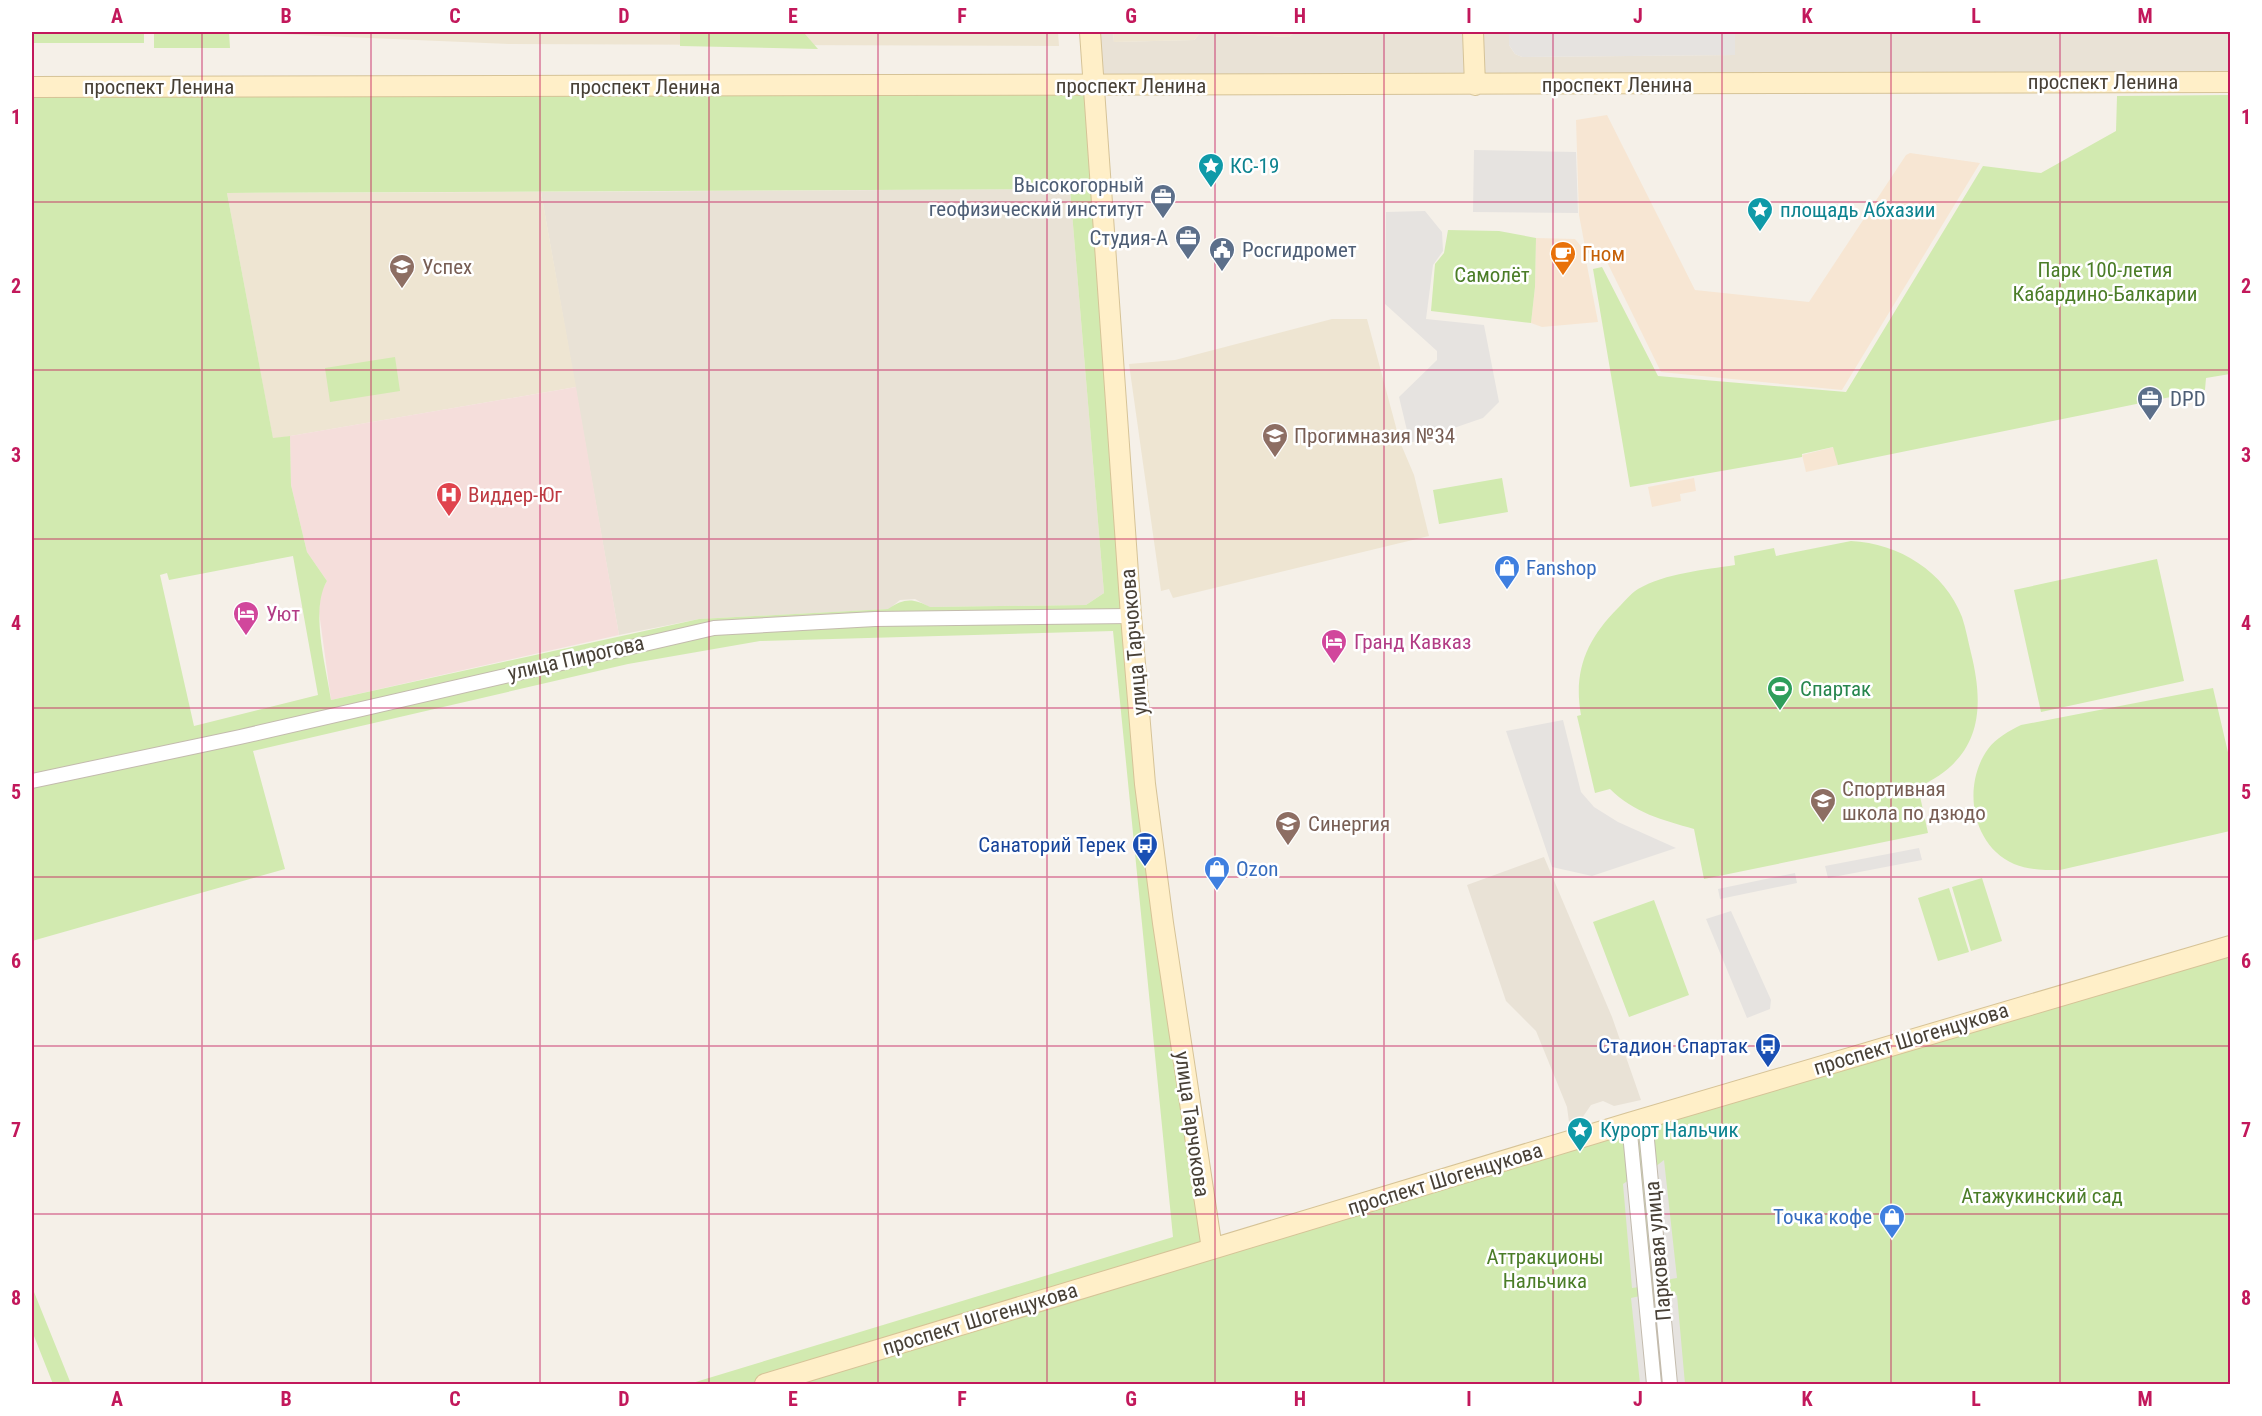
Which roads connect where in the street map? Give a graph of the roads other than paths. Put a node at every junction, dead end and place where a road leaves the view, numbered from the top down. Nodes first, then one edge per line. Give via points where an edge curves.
1 (1090, 32) edge
2 (1473, 32) edge
3 (2230, 82) edge
4 (1475, 85) junction
5 (1094, 86) junction
6 (32, 87) edge
7 (1131, 616) junction
8 (32, 780) edge
9 (2230, 946) edge
10 (1637, 1121) junction
11 (1212, 1249) junction
12 (765, 1384) edge
13 (1654, 1384) edge
14 (1670, 1384) edge

1 - 5 street, улица Тарчокова
2 - 4 street
3 - 4 street, проспект Ленина
4 - 5 street, проспект Ленина
5 - 6 street, проспект Ленина
5 - 7 street, улица Тарчокова
7 - 8 street, улица Пирогова via 875,619 714,628 240,737
7 - 11 street, улица Тарчокова via 1156,875
9 - 10 street, проспект Шогенцукова
10 - 11 street, проспект Шогенцукова
10 - 13 street, Парковая улица
10 - 14 street, Парковая улица
11 - 12 street, проспект Шогенцукова

